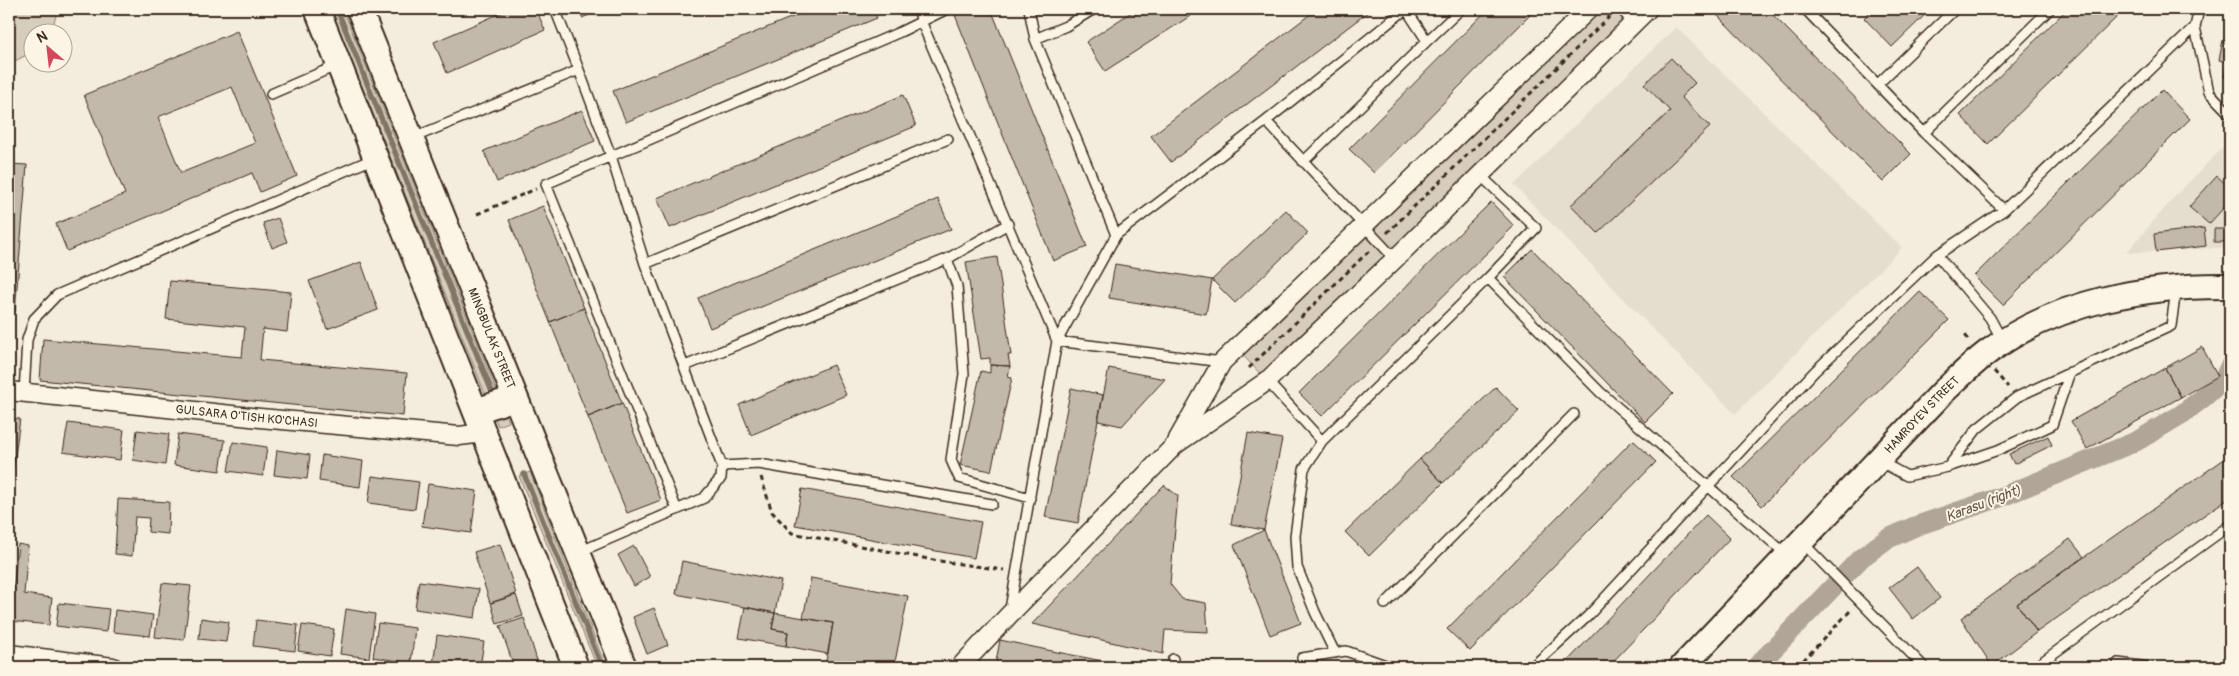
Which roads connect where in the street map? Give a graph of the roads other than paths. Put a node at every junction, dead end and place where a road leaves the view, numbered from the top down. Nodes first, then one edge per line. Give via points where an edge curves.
1 (317, 9) edge
2 (359, 9) edge
3 (554, 9) edge
4 (919, 9) edge
5 (946, 9) edge
6 (1029, 9) edge
7 (1094, 9) edge
8 (1406, 9) edge
9 (1461, 9) edge
10 (1589, 9) edge
11 (1621, 9) edge
12 (1648, 9) edge
13 (1805, 9) edge
14 (1954, 9) edge
15 (2050, 9) edge
16 (2199, 9) edge
17 (921, 21) junction
18 (1633, 22) junction
19 (2195, 27) junction
20 (1035, 38) junction
21 (1427, 41) junction
22 (338, 64) junction
23 (579, 70) junction
24 (1878, 84) junction
25 (270, 94) dead end
26 (2230, 114) edge
27 (1266, 121) junction
28 (1924, 133) junction
29 (411, 138) junction
30 (948, 139) dead end
31 (611, 156) junction
32 (376, 158) junction
33 (1302, 162) junction
34 (1480, 175) junction
35 (2004, 210) junction
36 (1008, 224) junction
37 (1363, 226) junction
38 (1116, 236) junction
39 (1937, 255) junction
40 (947, 259) junction
41 (1395, 260) junction
42 (645, 264) junction
43 (1488, 278) junction
44 (2230, 286) edge
45 (2176, 287) junction
46 (1057, 341) junction
47 (2003, 343) junction
48 (1222, 362) junction
49 (685, 366) junction
50 (2070, 372) junction
51 (1267, 381) junction
52 (16, 392) edge
53 (515, 398) junction
54 (476, 411) junction
55 (1574, 414) dead end
56 (484, 433) junction
57 (1322, 441) junction
58 (1176, 444) junction
59 (1878, 461) junction
60 (722, 466) junction
61 (1948, 467) junction
62 (1707, 487) junction
63 (1030, 498) junction
64 (992, 504) dead end
65 (677, 510) junction
66 (2230, 525) edge
67 (1795, 548) junction
68 (578, 552) junction
69 (1385, 604) dead end
70 (1009, 615) junction
71 (1335, 653) junction
72 (9, 654) edge
73 (1302, 658) dead end
74 (2118, 663) dead end
75 (113, 667) edge
76 (576, 667) edge
77 (624, 667) edge
78 (960, 667) edge
79 (1391, 667) edge
80 (1532, 667) edge
81 (1682, 667) edge
82 (1924, 667) edge
83 (2035, 667) edge
84 (2149, 667) edge

1 - 22 main road
2 - 29 main road, MINGBULAK STREET
3 - 23 lane
4 - 17 lane
5 - 17 lane
6 - 20 lane
7 - 20 lane via 1066,26
8 - 21 lane
8 - 27 lane
9 - 21 lane
10 - 37 street
11 - 18 lane
12 - 18 street
13 - 24 lane
14 - 24 lane
15 - 28 lane
16 - 19 lane
17 - 31 lane
17 - 36 lane
18 - 34 street
19 - 26 lane via 2209,92
19 - 35 lane
20 - 38 lane
21 - 33 lane
22 - 25 lane
22 - 32 main road
23 - 29 lane
23 - 31 lane
24 - 28 lane
27 - 33 lane
27 - 38 lane
28 - 35 lane
29 - 53 main road, MINGBULAK STREET
30 - 42 lane
31 - 42 lane
31 - 65 lane via 546,184
32 - 52 lane via 57,295 34,319
32 - 54 main road
33 - 37 lane
34 - 41 street
34 - 43 lane via 1536,228
35 - 39 lane
36 - 40 lane
36 - 46 lane
37 - 41 lane
37 - 48 street
38 - 46 lane
39 - 47 lane via 1990,318
39 - 62 lane via 1814,372
40 - 49 lane
40 - 63 lane via 956,286 964,374 951,460 959,478
41 - 51 street
42 - 49 lane
43 - 57 lane
43 - 62 lane via 1600,392
44 - 45 main road, HAMROYEV STREET
45 - 47 main road, HAMROYEV STREET via 2091,303 2037,324
45 - 50 lane via 2171,326
46 - 48 lane
46 - 63 lane
47 - 59 main road, HAMROYEV STREET via 1966,370
48 - 58 street
49 - 60 lane
50 - 61 lane via 2017,397 1977,429
50 - 61 lane via 2052,425 1998,450
51 - 57 lane
51 - 58 street
52 - 56 street, GULSARA O'TISH KO'CHASI via 460,436
53 - 54 main road
53 - 68 main road, MINGBULAK STREET
54 - 56 main road
55 - 69 lane
56 - 76 main road
57 - 71 lane via 1304,468 1295,536 1296,560 1315,612
58 - 70 street
59 - 61 lane via 1907,476
59 - 67 main road, HAMROYEV STREET
60 - 64 lane via 759,464
60 - 65 lane via 721,478 704,498
62 - 67 lane
62 - 80 lane via 1588,616
63 - 70 lane
65 - 68 lane
66 - 83 lane
67 - 81 main road, HAMROYEV STREET
67 - 82 lane via 1825,567
68 - 77 main road, MINGBULAK STREET
70 - 78 street
71 - 73 lane
71 - 79 lane via 1346,651
72 - 75 street
74 - 84 lane

